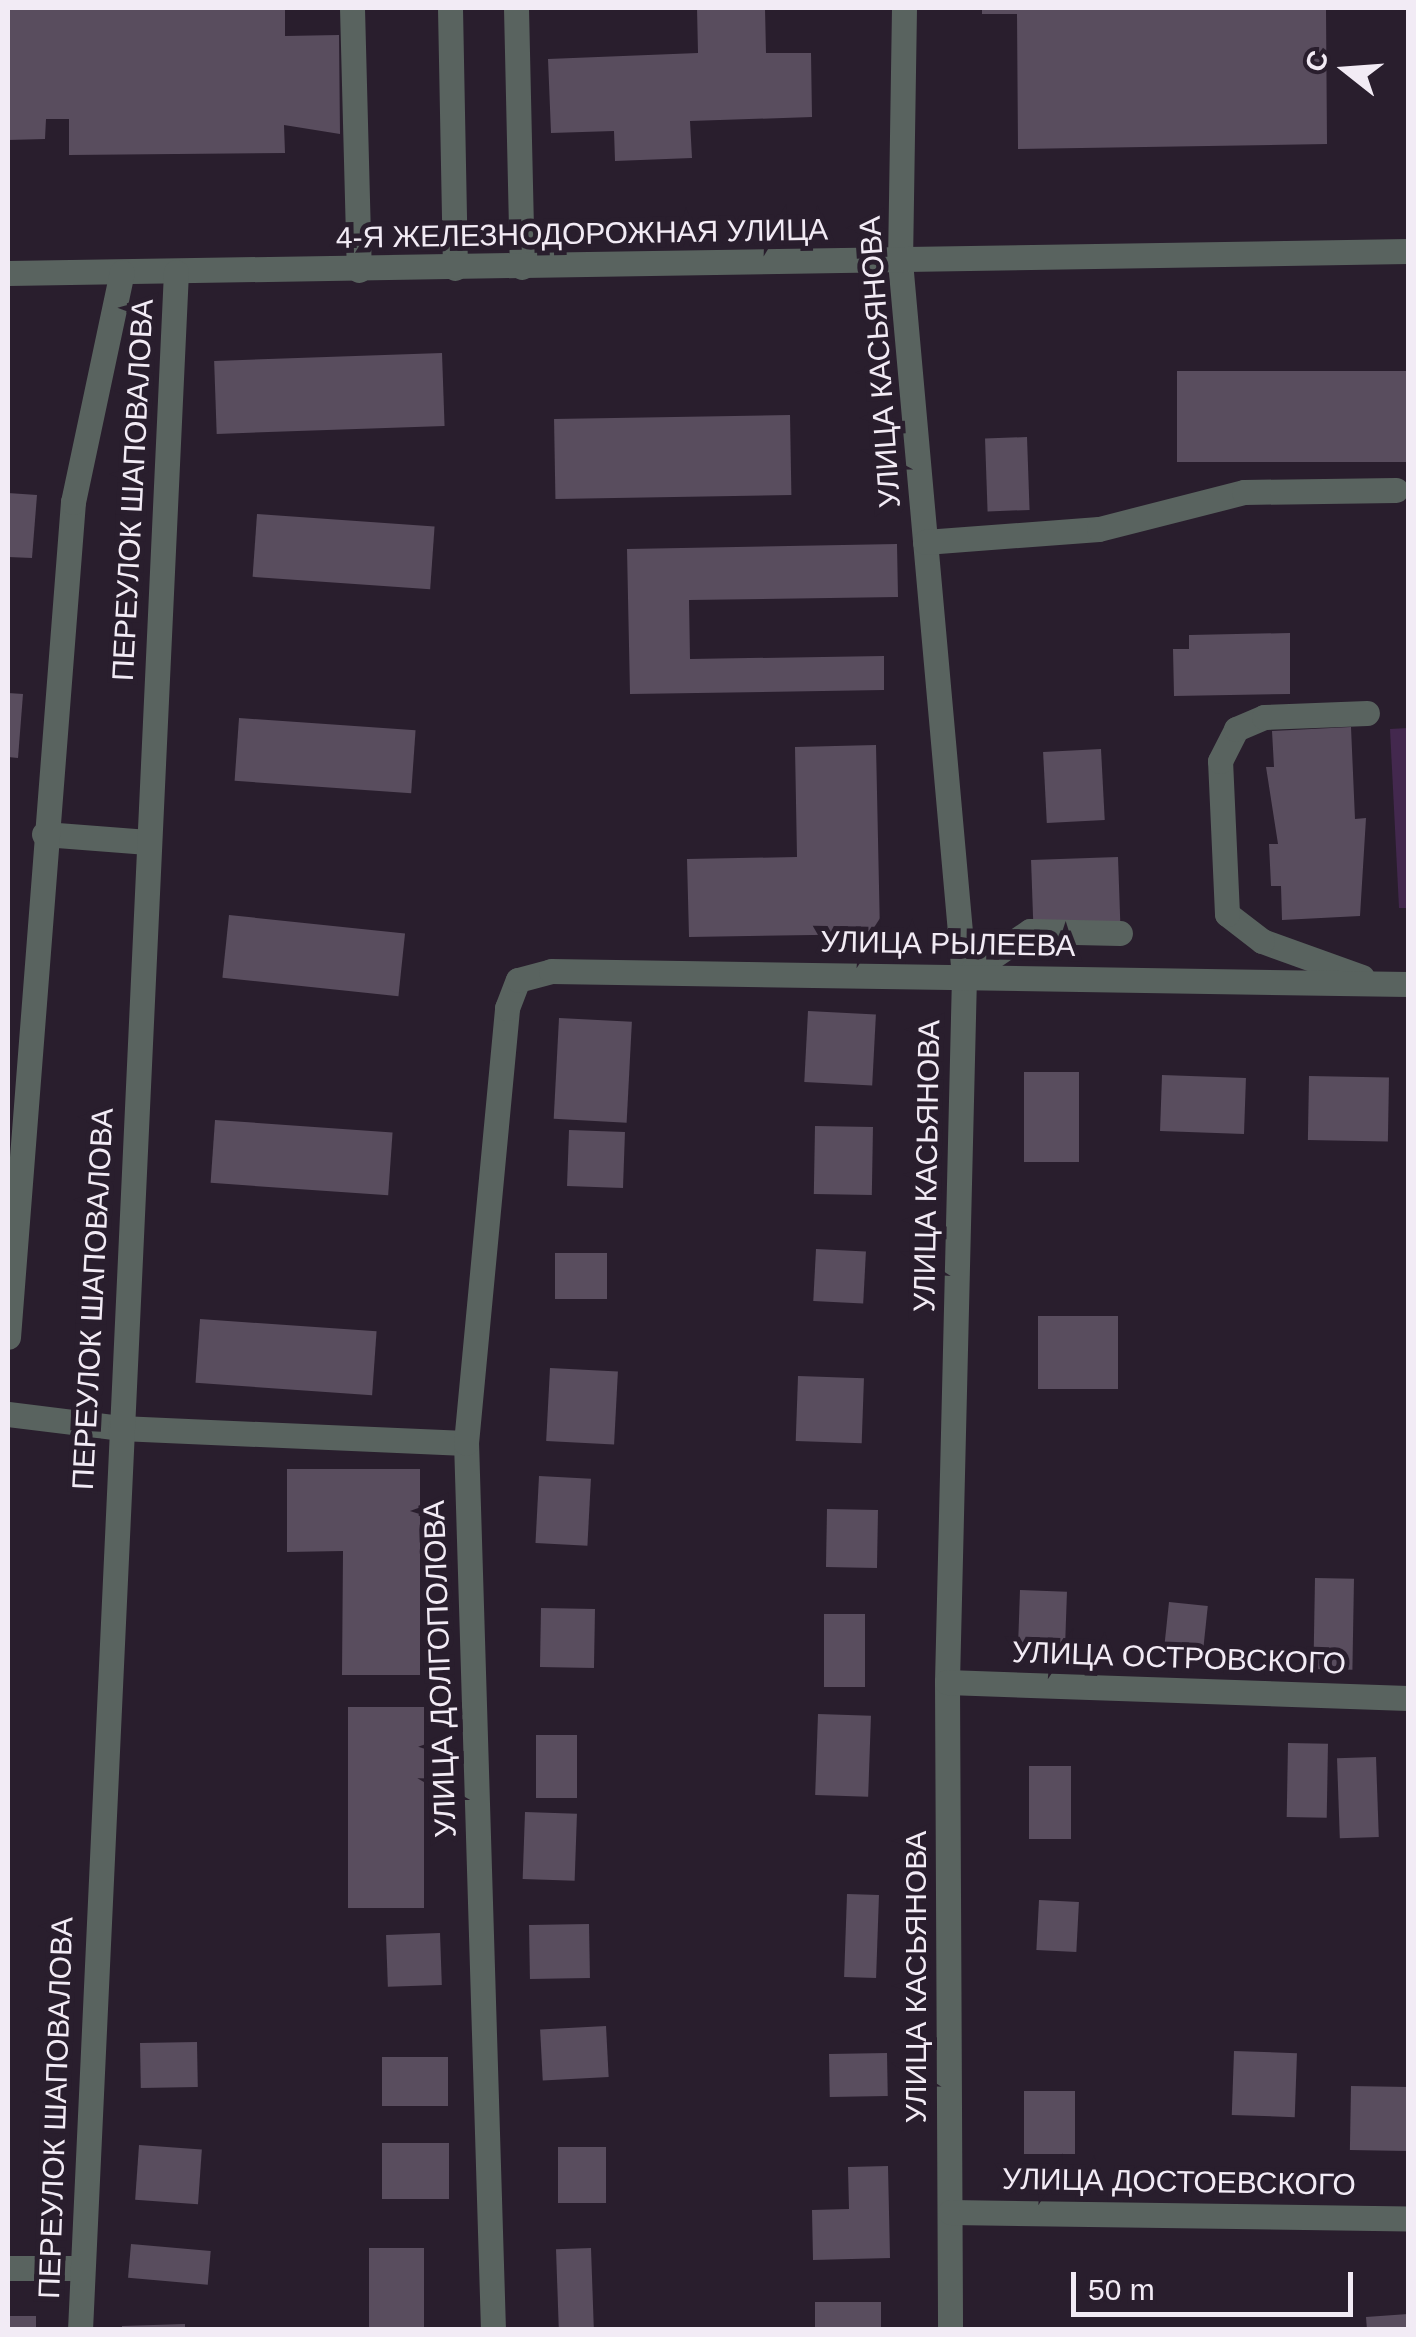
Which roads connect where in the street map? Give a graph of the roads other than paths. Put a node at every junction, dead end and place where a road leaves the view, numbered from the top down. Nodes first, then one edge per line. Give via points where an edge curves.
1 (352, 8) edge
2 (450, 8) edge
3 (516, 8) edge
4 (904, 8) edge
5 (1408, 251) edge
6 (900, 261) junction
7 (522, 267) junction
8 (454, 268) junction
9 (359, 270) junction
10 (122, 272) junction
11 (176, 272) junction
12 (8, 273) edge
13 (1396, 490) dead end
14 (926, 542) junction
15 (1367, 713) dead end
16 (44, 834) junction
17 (148, 842) junction
18 (1120, 933) dead end
19 (964, 976) junction
20 (1381, 984) junction
21 (1408, 984) edge
22 (507, 1008) joint
23 (8, 1337) edge
24 (8, 1414) edge
25 (120, 1428) junction
26 (466, 1444) junction
27 (946, 1682) junction
28 (1408, 1698) edge
29 (950, 2212) junction
30 (1408, 2218) edge
31 (8, 2268) edge
32 (80, 2268) junction
33 (80, 2330) edge
34 (493, 2330) edge
35 (950, 2330) edge

1 - 9 street
2 - 8 street
3 - 7 street
4 - 6 street, УЛИЦА КАСЬЯНОВА
5 - 6 street, 4-Я ЖЕЛЕЗНОДОРОЖНАЯ УЛИЦА
6 - 7 street, 4-Я ЖЕЛЕЗНОДОРОЖНАЯ УЛИЦА
6 - 14 street, УЛИЦА КАСЬЯНОВА
7 - 8 street, 4-Я ЖЕЛЕЗНОДОРОЖНАЯ УЛИЦА
8 - 9 street, 4-Я ЖЕЛЕЗНОДОРОЖНАЯ УЛИЦА
9 - 11 street, 4-Я ЖЕЛЕЗНОДОРОЖНАЯ УЛИЦА
10 - 11 street, 4-Я ЖЕЛЕЗНОДОРОЖНАЯ УЛИЦА
10 - 12 street, 4-Я ЖЕЛЕЗНОДОРОЖНАЯ УЛИЦА
10 - 16 street via 73,502
11 - 17 street, ПЕРЕУЛОК ШАПОВАЛОВА
13 - 14 street via 1244,492 1100,530
14 - 19 street, УЛИЦА КАСЬЯНОВА
15 - 20 street via 1264,717 1236,729 1220,761 1226,895 1228,914 1262,941
16 - 17 street
16 - 23 street
17 - 25 street, ПЕРЕУЛОК ШАПОВАЛОВА
18 - 19 street via 1030,931
19 - 20 street, УЛИЦА РЫЛЕЕВА
19 - 22 street, УЛИЦА РЫЛЕЕВА via 552,971 518,980
19 - 27 street, УЛИЦА КАСЬЯНОВА
20 - 21 street, УЛИЦА РЫЛЕЕВА
22 - 26 street, УЛИЦА ДОЛГОПОЛОВА
24 - 25 street
25 - 26 street
25 - 32 street, ПЕРЕУЛОК ШАПОВАЛОВА
26 - 34 street, УЛИЦА ДОЛГОПОЛОВА
27 - 28 street, УЛИЦА ОСТРОВСКОГО
27 - 29 street, УЛИЦА КАСЬЯНОВА
29 - 30 street, УЛИЦА ДОСТОЕВСКОГО
29 - 35 street, УЛИЦА КАСЬЯНОВА
31 - 32 street
32 - 33 street, ПЕРЕУЛОК ШАПОВАЛОВА

